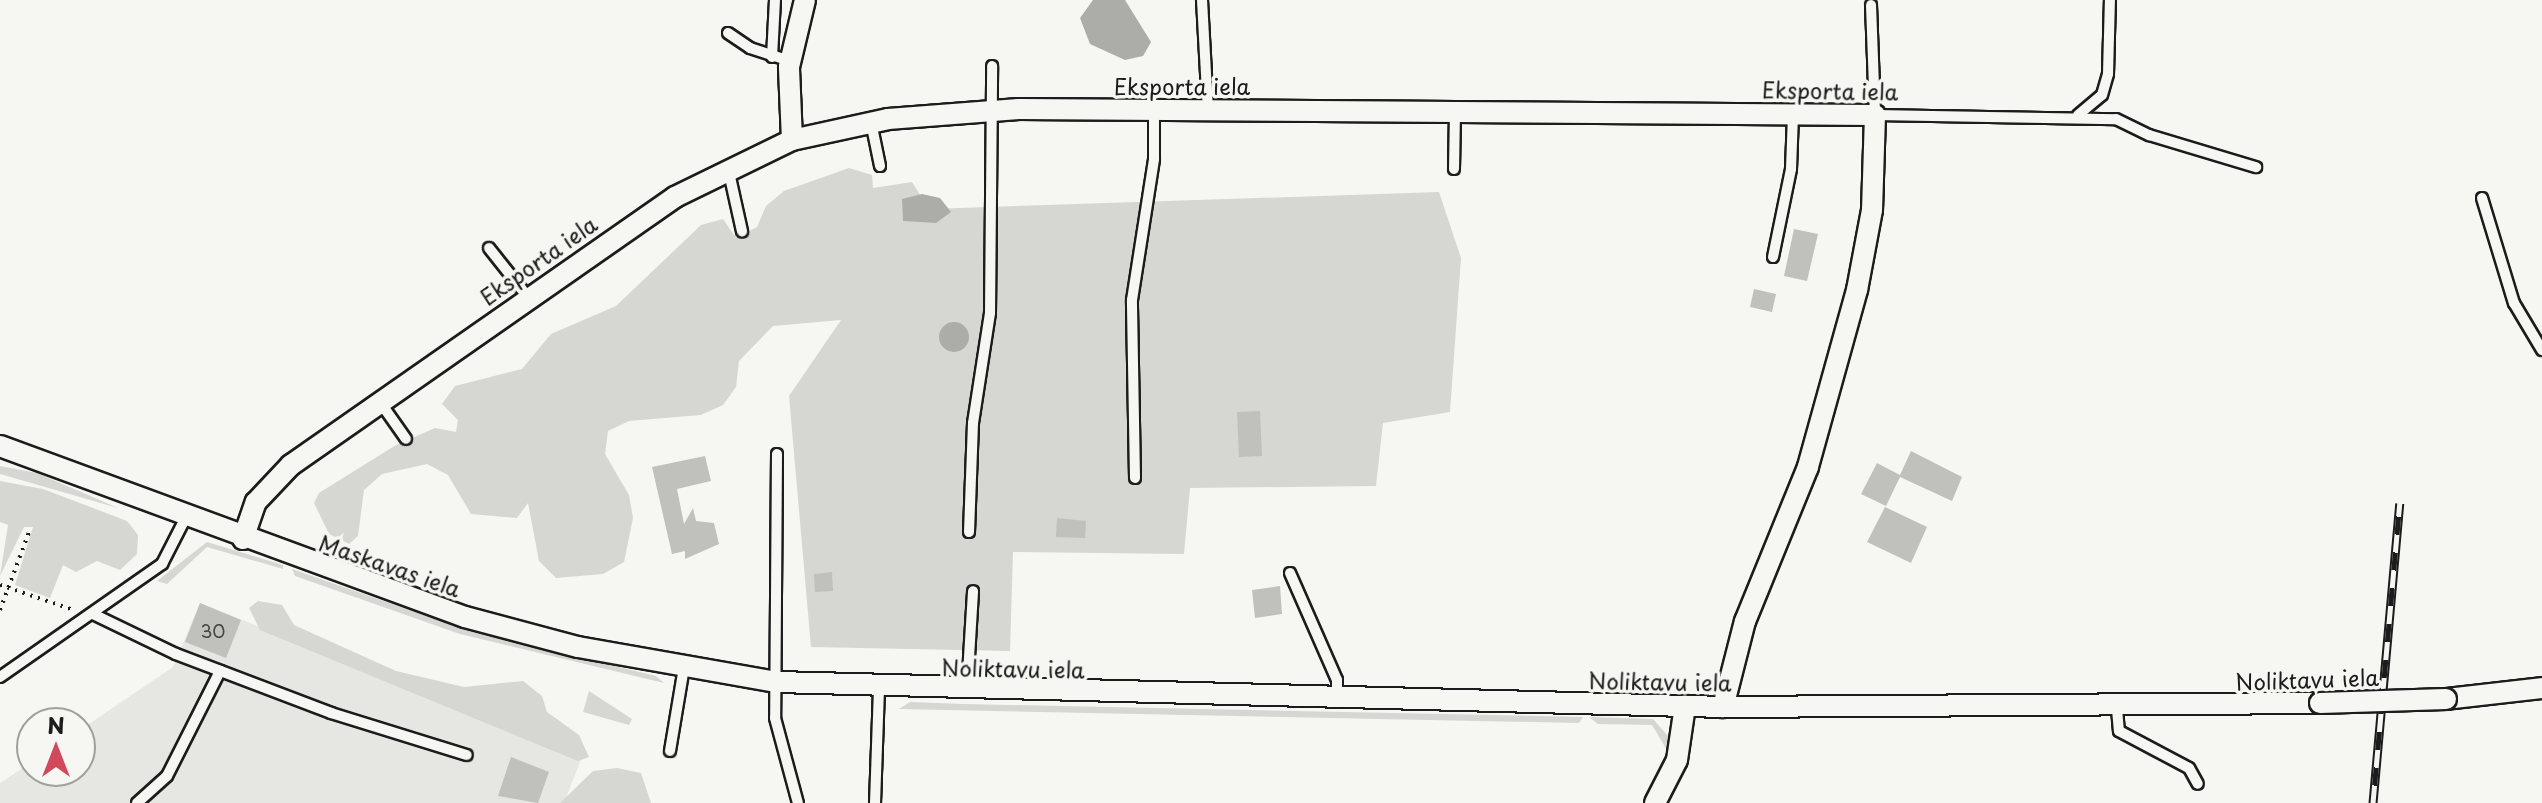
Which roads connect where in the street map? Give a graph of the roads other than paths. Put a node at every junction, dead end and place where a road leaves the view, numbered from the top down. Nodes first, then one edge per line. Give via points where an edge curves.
1 (775, 0) edge
2 (805, 0) edge
3 (1202, 0) edge
4 (2110, 0) edge
5 (1871, 5) dead end
6 (728, 33) dead end
7 (781, 59) junction
8 (992, 66) dead end
9 (992, 110) junction
10 (1154, 110) junction
11 (1208, 110) junction
12 (1455, 112) junction
13 (1793, 114) junction
14 (1875, 115) junction
15 (2078, 115) junction
16 (871, 122) junction
17 (792, 140) junction
18 (880, 166) dead end
19 (727, 167) junction
20 (2256, 167) dead end
21 (1454, 169) dead end
22 (2482, 198) dead end
23 (742, 231) dead end
24 (489, 248) dead end
25 (1773, 257) dead end
26 (527, 296) junction
27 (2542, 350) edge
28 (380, 402) junction
29 (406, 439) dead end
30 (0, 446) edge
31 (777, 454) dead end
32 (1135, 478) dead end
33 (186, 517) junction
34 (969, 532) dead end
35 (243, 539) junction
36 (1290, 573) dead end
37 (973, 591) dead end
38 (89, 616) junction
39 (684, 667) junction
40 (220, 671) junction
41 (0, 677) edge
42 (777, 682) junction
43 (2542, 688) edge
44 (879, 689) junction
45 (967, 692) junction
46 (1337, 699) junction
47 (1685, 706) junction
48 (1723, 707) junction
49 (2117, 709) junction
50 (670, 751) dead end
51 (467, 755) dead end
52 (2198, 784) dead end
53 (137, 803) edge
54 (798, 803) edge
55 (875, 803) edge
56 (1655, 803) edge

1 - 7 lane
2 - 7 street
3 - 11 lane
4 - 15 lane via 2108,74 2102,95
5 - 14 lane
6 - 7 lane
7 - 17 street
8 - 9 lane
9 - 10 street, Eksporta iela
9 - 16 street, Eksporta iela
9 - 34 lane via 990,313 973,423
10 - 11 street, Eksporta iela
10 - 32 lane via 1154,159 1132,300
11 - 12 street, Eksporta iela
12 - 13 street, Eksporta iela
12 - 21 lane
13 - 14 street, Eksporta iela
13 - 25 lane via 1791,169
14 - 15 lane, Eksporta iela
14 - 48 street via 1872,210 1857,290 1808,467 1745,621
15 - 20 lane, Eksporta iela via 2116,119
16 - 17 street, Eksporta iela
16 - 18 lane
17 - 19 street, Eksporta iela
19 - 23 lane
19 - 26 street, Eksporta iela
22 - 27 lane via 2514,303
24 - 26 lane
26 - 28 street, Eksporta iela
28 - 29 lane
28 - 35 street, Eksporta iela via 270,483
30 - 33 street, Maskavas iela
31 - 42 lane
33 - 35 street, Maskavas iela
33 - 38 lane via 162,564
35 - 39 street, Maskavas iela via 465,617
36 - 46 lane via 1337,680
37 - 45 lane
38 - 40 lane
38 - 41 lane
39 - 42 street, Maskavas iela
39 - 50 lane
40 - 51 lane
40 - 53 lane via 167,776
42 - 44 street, Noliktavu iela
42 - 54 lane via 775,718
43 - 49 street, Noliktavu iela, bridge via 2446,699
44 - 45 street, Noliktavu iela
44 - 55 lane
45 - 46 street, Noliktavu iela
46 - 47 street, Noliktavu iela
47 - 48 street, Noliktavu iela
47 - 56 street via 1680,750
48 - 49 street, Noliktavu iela
49 - 52 lane via 2119,731 2189,768

